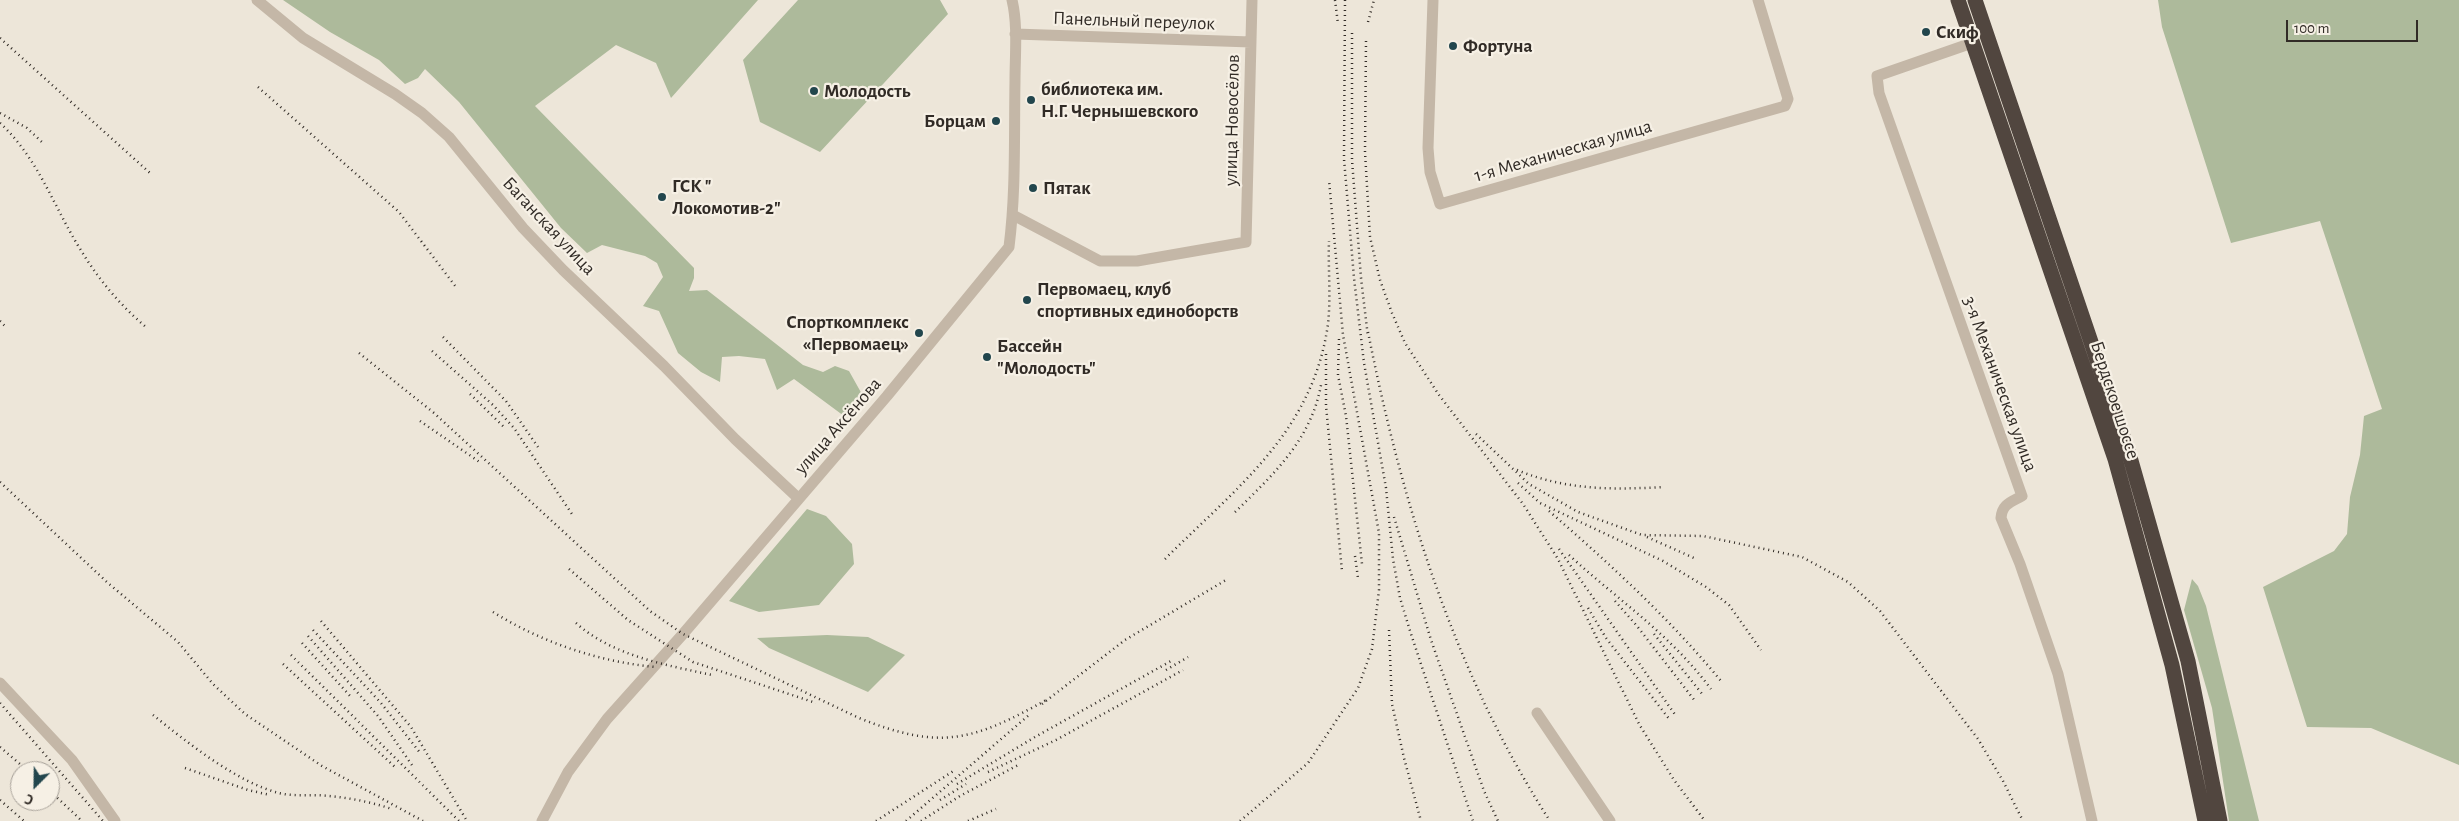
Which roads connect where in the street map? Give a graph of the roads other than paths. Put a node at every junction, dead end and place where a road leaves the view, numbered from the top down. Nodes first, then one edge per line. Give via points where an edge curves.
1 (257, 0) edge
2 (1252, 0) edge
3 (1433, 0) edge
4 (1758, 0) edge
5 (1958, 0) edge
6 (1975, 0) edge
7 (1013, 1) edge
8 (1015, 34) junction
9 (1251, 42) junction
10 (1972, 43) junction
11 (1013, 215) junction
12 (798, 498) junction
13 (0, 683) edge
14 (1538, 713) dead end
15 (115, 821) edge
16 (542, 821) edge
17 (1610, 821) edge
18 (2092, 821) edge
19 (2205, 821) edge
20 (2220, 821) edge

1 - 12 street, Баганская улица via 303,38 395,94 449,137 522,228
2 - 9 street, улица Новосёлов
3 - 4 street, 1-я Механическая улица via 1428,148 1430,172 1440,204 1785,106 1788,99
5 - 10 highway, Бердское шоссе
6 - 20 highway, Бердское шоссе via 2130,457 2188,661
7 - 8 street, улица Аксёнова
8 - 9 street, Панельный переулок
8 - 11 street, улица Аксёнова
9 - 11 street, улица Новосёлов via 1246,242 1137,261 1100,261
10 - 18 street, 3-я Механическая улица via 1877,76 1879,93 2022,496 2005,505 2001,518 2058,674
10 - 19 highway, Бердское шоссе via 2115,459 2172,665
11 - 12 street, улица Аксёнова via 1009,247
12 - 16 street, улица Аксёнова via 607,719 568,772
13 - 15 street via 72,760
14 - 17 street

